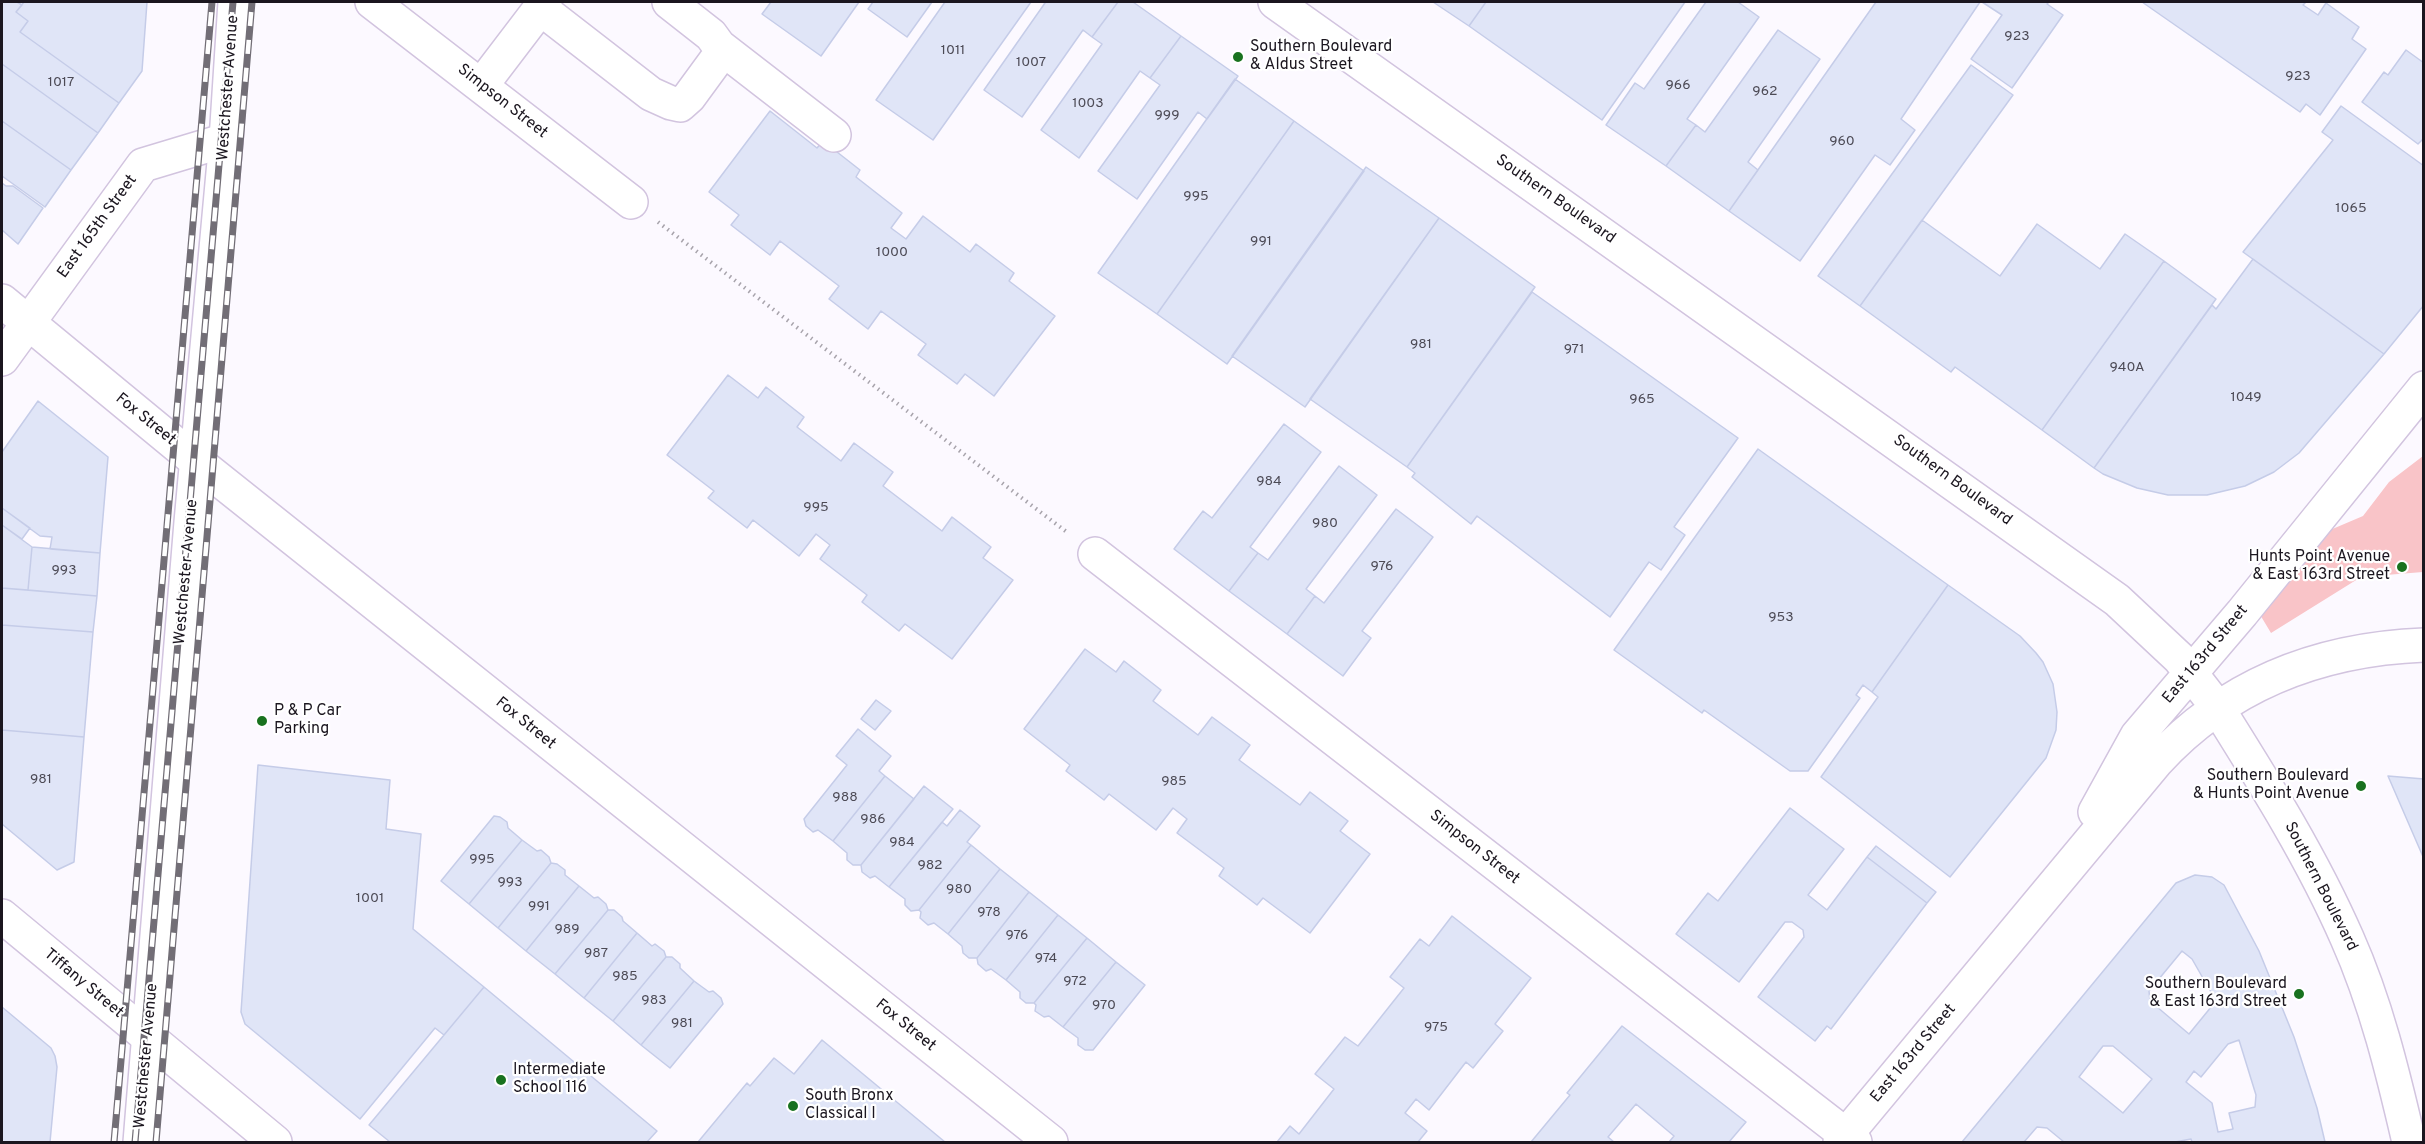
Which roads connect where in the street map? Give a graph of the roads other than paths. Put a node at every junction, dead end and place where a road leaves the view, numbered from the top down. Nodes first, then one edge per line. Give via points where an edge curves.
1 (235, 2) edge
2 (372, 2) edge
3 (669, 2) edge
4 (1275, 2) edge
5 (543, 5) edge
6 (719, 46) junction
7 (481, 86) junction
8 (834, 135) dead end
9 (226, 140) junction
10 (632, 202) road end
11 (2, 301) edge
12 (27, 323) junction
13 (2, 359) edge
14 (2424, 388) edge
15 (196, 461) junction
16 (1095, 554) road end
17 (2424, 645) edge
18 (2191, 672) junction
19 (2217, 708) junction
20 (2056, 882) junction
21 (2, 916) edge
22 (149, 1038) junction
23 (1847, 1140) edge
24 (140, 1143) edge
25 (275, 1143) edge
26 (1051, 1143) edge
27 (2409, 1143) edge

1 - 9 street, Westchester Avenue
2 - 7 street, Simpson Street
3 - 6 street
4 - 18 street, Southern Boulevard via 2108,593 2144,623
5 - 6 street via 651,94 671,103 680,105 689,97 719,56
5 - 7 street
6 - 8 street
7 - 10 street, Simpson Street
9 - 12 street, East 165th Street via 143,165
9 - 15 street, Westchester Avenue
11 - 12 street, Fox Street
12 - 13 street, East 165th Street
12 - 15 street, Fox Street
14 - 18 street, East 163rd Street
15 - 22 street, Westchester Avenue
15 - 26 street, Fox Street
16 - 23 street, Simpson Street
17 - 19 street, East 163rd Street via 2343,655 2291,669
18 - 19 street, Southern Boulevard
18 - 20 street, East 163rd Street via 2137,736
19 - 20 street, East 163rd Street via 2177,739
19 - 27 street, Southern Boulevard via 2304,849 2348,939 2380,1031
20 - 23 street, East 163rd Street
21 - 22 street, Tiffany Street
22 - 24 street, Westchester Avenue
22 - 25 street, Tiffany Street

